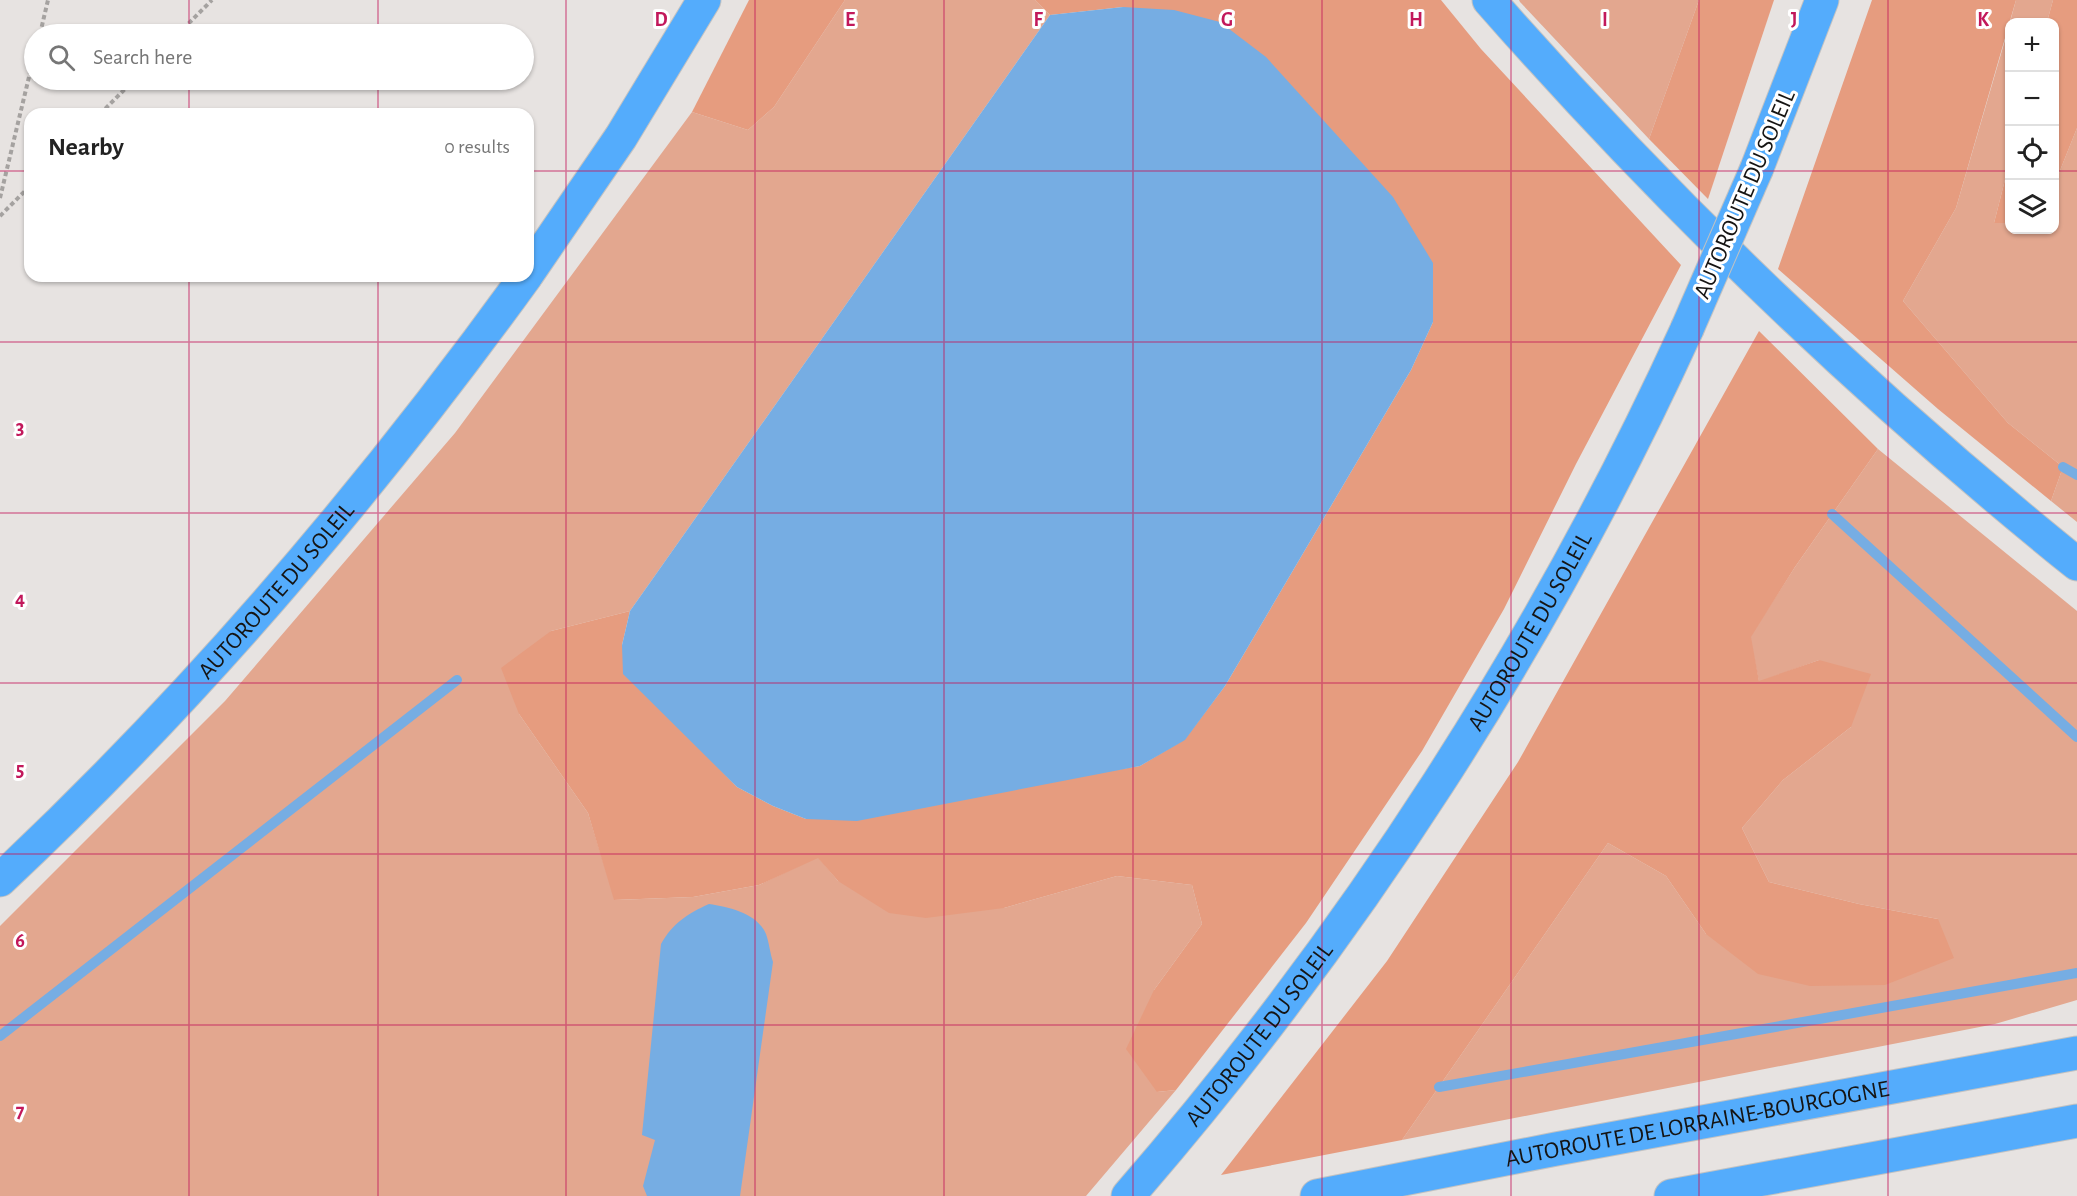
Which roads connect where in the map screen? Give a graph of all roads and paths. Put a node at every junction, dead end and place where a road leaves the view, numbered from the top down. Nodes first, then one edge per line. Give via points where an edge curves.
1 (48, 0) edge
2 (212, 0) edge
3 (704, 0) edge
4 (1489, 0) edge
5 (1822, 0) edge
6 (42, 24) edge
7 (188, 24) edge
8 (26, 90) edge
9 (124, 90) edge
10 (106, 108) edge
11 (24, 192) edge
12 (0, 198) edge
13 (0, 216) edge
14 (534, 264) edge
15 (521, 282) edge
16 (2077, 564) edge
17 (0, 880) edge
18 (2077, 1053) edge
19 (2077, 1121) edge
20 (1128, 1196) edge
21 (1317, 1196) edge
22 (1671, 1196) edge

1 - 6 path
2 - 7 path
3 - 14 highway, AUTOROUTE DU SOLEIL via 621,137
4 - 16 highway via 1604,126 1830,351
5 - 20 highway, AUTOROUTE DU SOLEIL, bridge via 1757,168 1654,401 1595,516 1465,741 1345,918 1225,1078
8 - 12 path
9 - 10 path
11 - 13 path
15 - 17 highway, AUTOROUTE DU SOLEIL via 401,443 271,597 146,735
18 - 21 highway, AUTOROUTE DE LORRAINE-BOURGOGNE
19 - 22 highway

